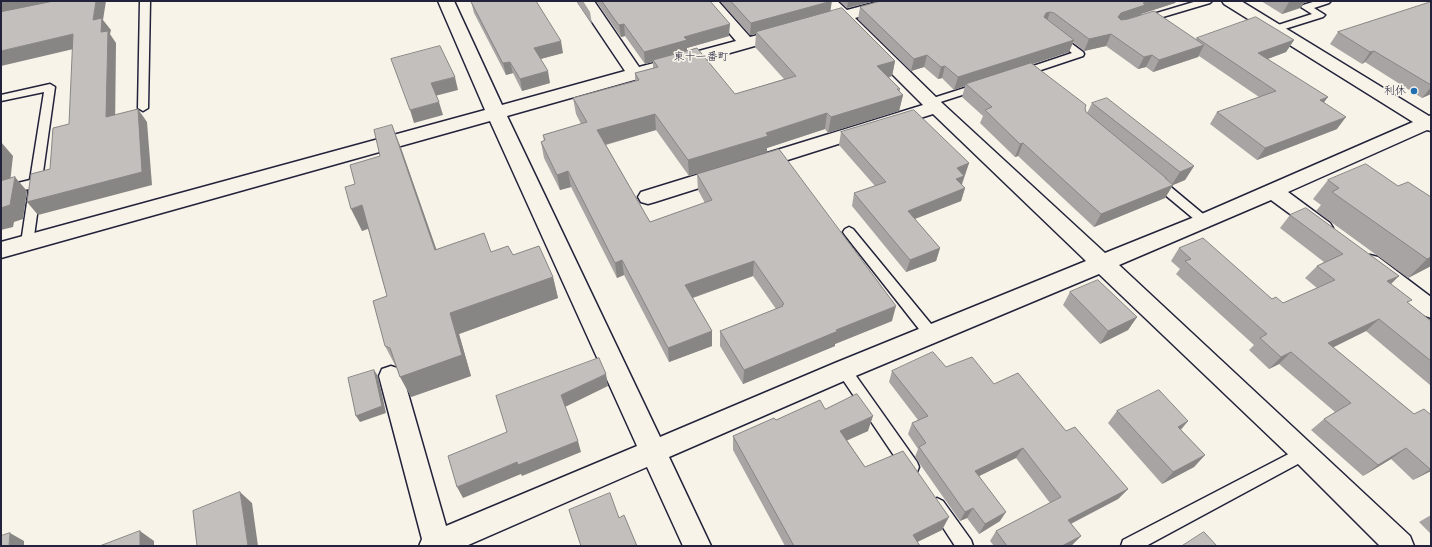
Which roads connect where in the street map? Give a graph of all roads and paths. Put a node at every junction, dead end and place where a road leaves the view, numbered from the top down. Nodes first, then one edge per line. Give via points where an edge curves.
1 (145, 1) edge
2 (446, 1) edge
3 (586, 1) edge
4 (710, 1) edge
5 (828, 1) edge
6 (899, 1) edge
7 (1206, 1) edge
8 (1230, 1) edge
9 (1326, 1) edge
10 (845, 16) junction
11 (1133, 23) edge
12 (1046, 28) edge
13 (1275, 29) junction
14 (746, 43) junction
15 (635, 74) junction
16 (1013, 76) edge
17 (990, 83) edge
18 (1, 98) edge
19 (934, 104) junction
20 (143, 108) dead end
21 (496, 113) junction
22 (1430, 123) edge
23 (1145, 172) edge
24 (36, 183) junction
25 (1, 191) edge
26 (1273, 191) junction
27 (648, 197) dead end
28 (1204, 221) junction
29 (848, 232) dead end
30 (1336, 238) edge
31 (27, 243) junction
32 (1, 250) edge
33 (1355, 252) edge
34 (1104, 263) junction
35 (1431, 309) edge
36 (931, 334) junction
37 (844, 370) junction
38 (391, 376) edge
39 (654, 451) junction
40 (1304, 452) junction
41 (920, 481) edge
42 (929, 494) edge
43 (435, 545) edge
44 (697, 546) edge
45 (965, 546) edge
46 (1129, 546) edge
47 (1400, 546) edge

1 - 20 lane
2 - 21 street
3 - 15 street
4 - 14 street
5 - 10 street
6 - 10 street
7 - 11 lane
8 - 13 street
9 - 13 lane via 1306,7 1320,15
10 - 14 street
10 - 19 street
12 - 16 lane via 1079,54
13 - 22 street
14 - 15 street
15 - 21 street
17 - 19 lane
18 - 24 lane via 50,87
19 - 27 street
19 - 34 street
21 - 31 street
21 - 39 street
22 - 26 street
23 - 28 lane
24 - 25 lane
24 - 31 lane
26 - 28 street
26 - 30 street
28 - 34 street
29 - 36 lane
31 - 32 street
33 - 35 street
34 - 36 street
34 - 40 street
36 - 37 street
37 - 39 street
37 - 41 lane
38 - 43 street
39 - 43 street
39 - 44 street
40 - 46 lane
40 - 47 street
42 - 45 lane

